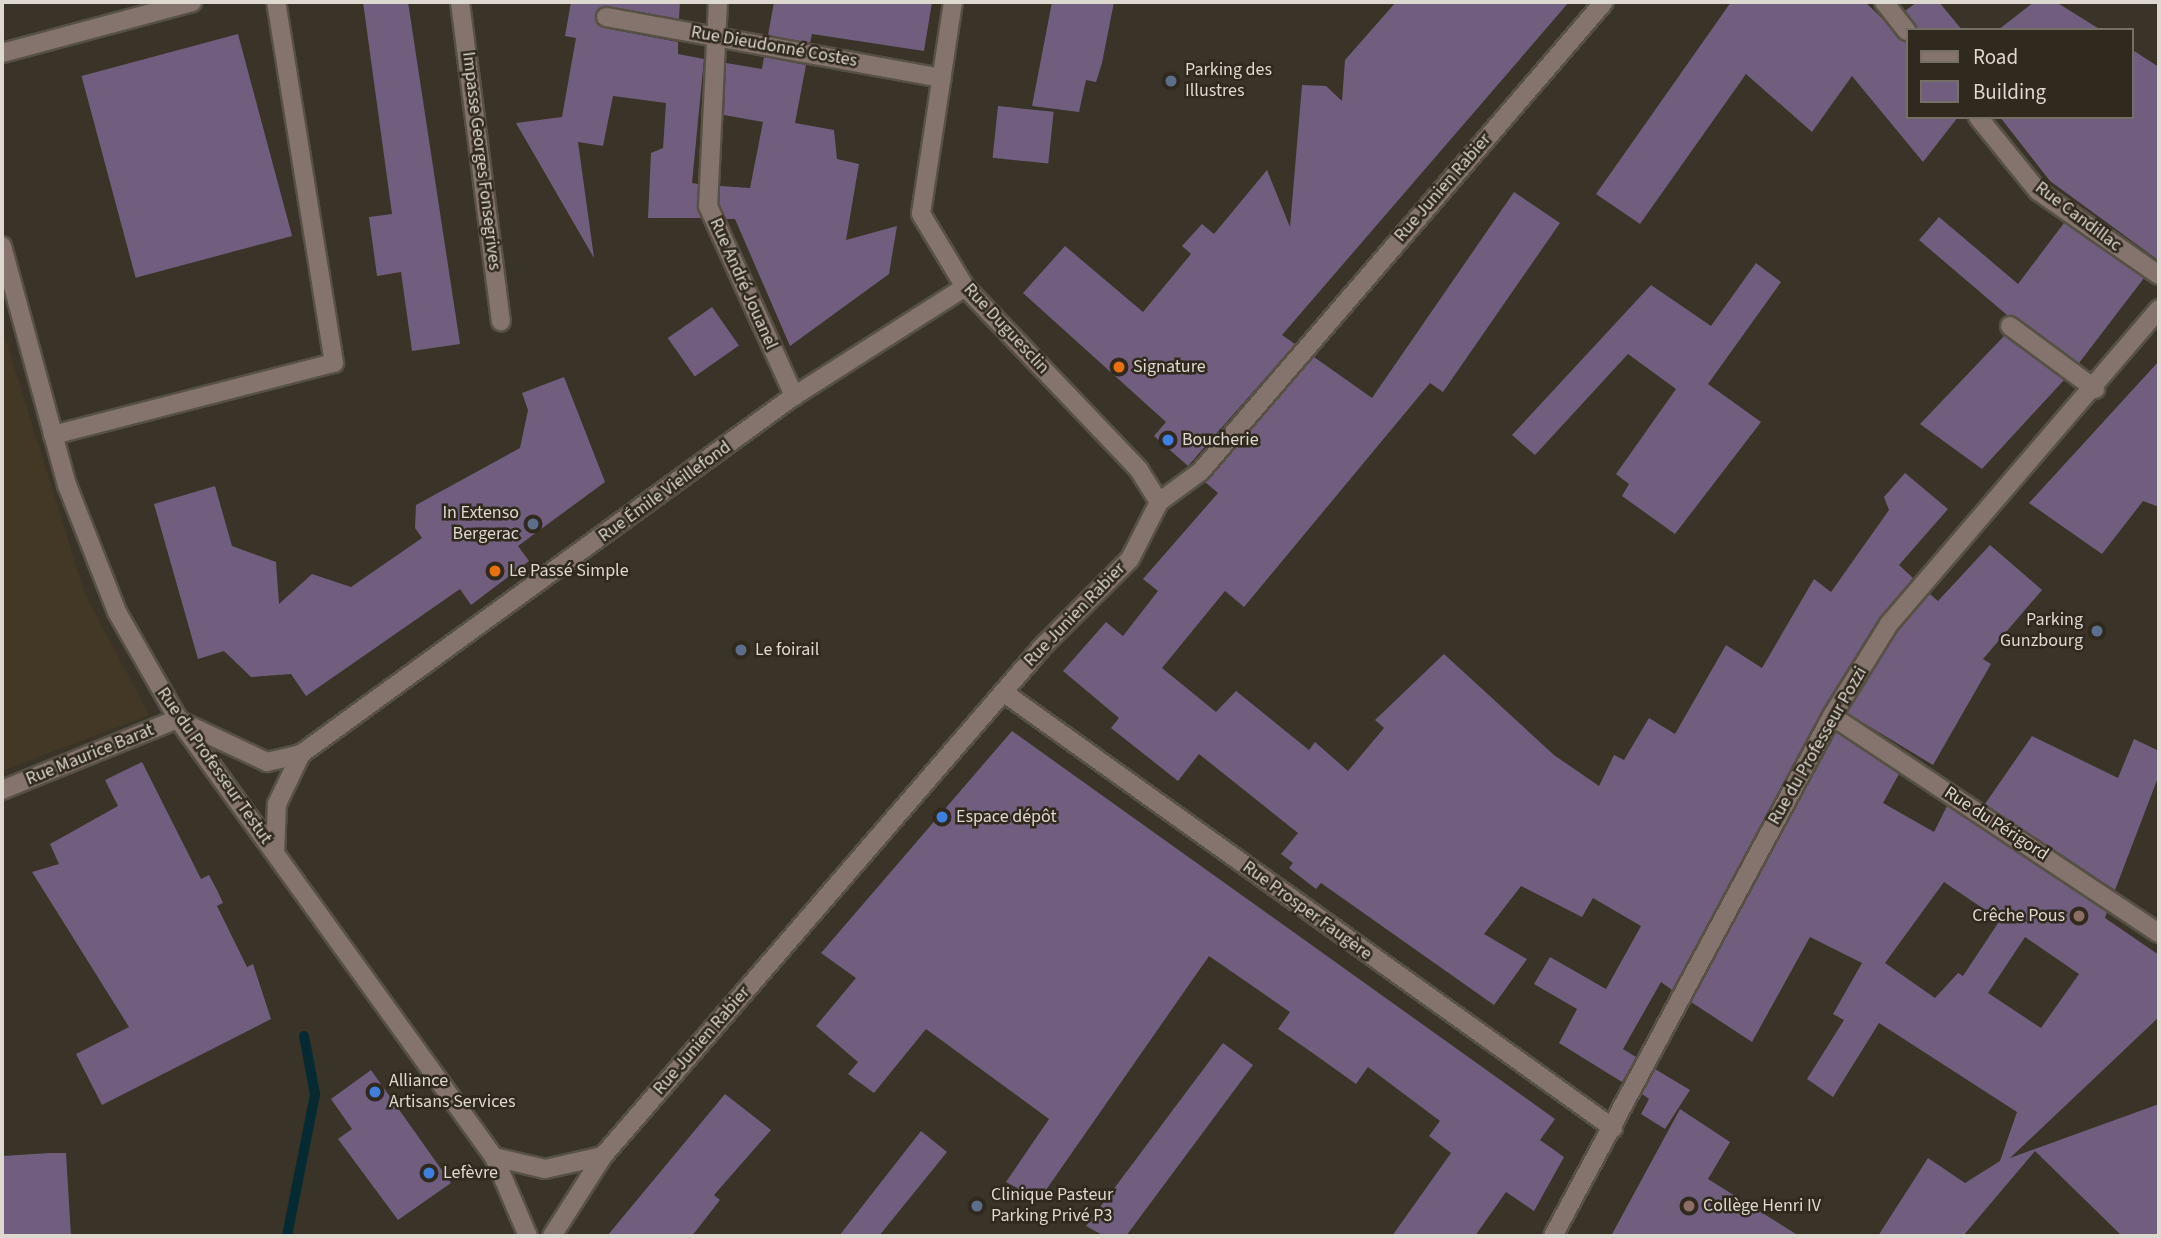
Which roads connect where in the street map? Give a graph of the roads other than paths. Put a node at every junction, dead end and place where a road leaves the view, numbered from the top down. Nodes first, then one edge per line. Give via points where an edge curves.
1 (192, 2) edge
2 (276, 2) edge
3 (460, 2) edge
4 (718, 2) edge
5 (953, 2) edge
6 (1604, 2) edge
7 (1884, 2) edge
8 (606, 17) dead end
9 (1906, 30) edge
10 (716, 37) junction
11 (2, 53) edge
12 (942, 78) junction
13 (1980, 119) edge
14 (2, 246) edge
15 (2159, 275) edge
16 (965, 287) junction
17 (2159, 309) edge
18 (501, 321) dead end
19 (2010, 326) dead end
20 (2095, 389) junction
21 (794, 396) junction
22 (53, 435) junction
23 (1159, 502) junction
24 (1003, 692) junction
25 (1832, 716) junction
26 (178, 719) junction
27 (301, 754) junction
28 (2, 790) edge
29 (275, 853) junction
30 (2159, 933) edge
31 (1613, 1128) junction
32 (603, 1156) junction
33 (494, 1157) junction
34 (528, 1236) edge
35 (552, 1236) edge
36 (1553, 1236) edge

1 - 11 street
2 - 22 street via 334,363
3 - 18 street, Impasse Georges Fonsegrives
4 - 10 street, Rue André Jouanel
5 - 12 street, Rue Duguesclin
6 - 23 street, Rue Junien Rabier via 1201,471
7 - 9 street
8 - 10 street, Rue Dieudonné Costes
10 - 12 street, Rue Dieudonné Costes
10 - 21 street, Rue André Jouanel via 708,206
12 - 16 street, Rue Duguesclin via 921,214
13 - 15 street, Rue Candillac via 2038,191
14 - 22 street, Rue du Professeur Testut
16 - 21 street, Rue Émile Vieillefond
16 - 23 street, Rue Duguesclin via 1139,470
17 - 20 street, Rue du Professeur Pozzi
19 - 20 street
20 - 25 street, Rue du Professeur Pozzi via 1906,600
21 - 27 street, Rue Émile Vieillefond
22 - 26 street, Rue du Professeur Testut via 117,612
23 - 24 street, Rue Junien Rabier via 1130,559
24 - 31 street, Rue Prosper Faugère
24 - 32 street, Rue Junien Rabier
25 - 30 street, Rue du Périgord
25 - 31 street, Rue du Professeur Pozzi
26 - 27 street, Rue Émile Vieillefond via 267,762
26 - 28 street, Rue Maurice Barat
26 - 29 street, Rue du Professeur Testut
27 - 29 street, Rue Émile Vieillefond via 277,804
29 - 33 street, Rue du Professeur Testut
31 - 36 street, Rue du Professeur Pozzi
32 - 33 street via 545,1168
32 - 35 street, Rue Junien Rabier
33 - 34 street, Rue du Professeur Testut

